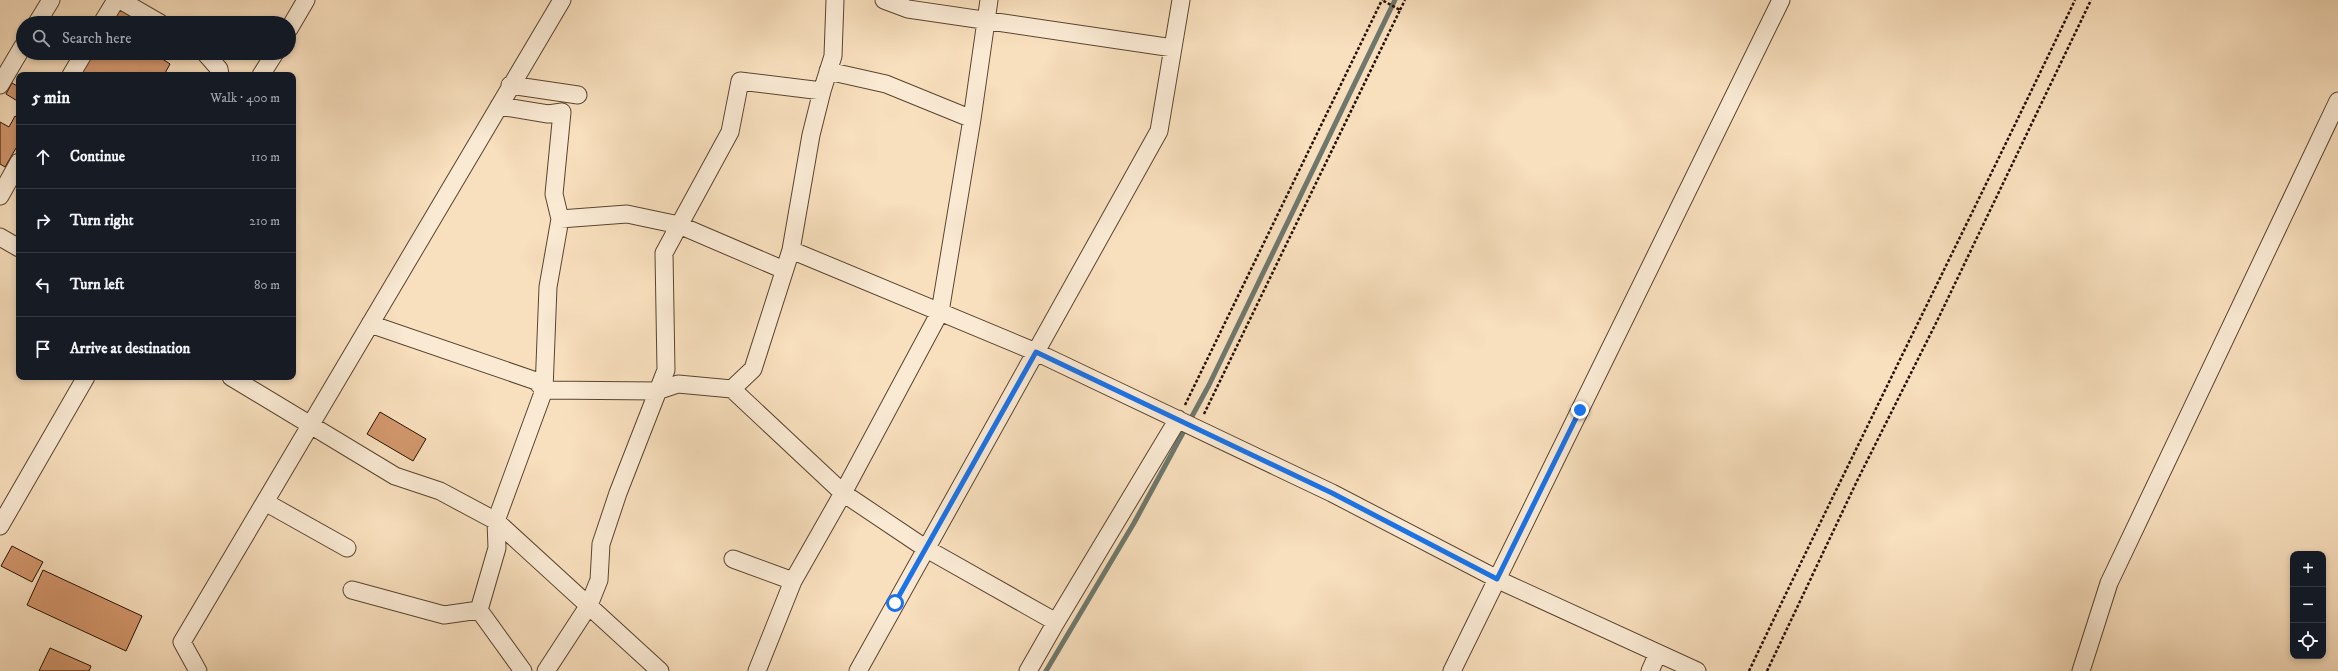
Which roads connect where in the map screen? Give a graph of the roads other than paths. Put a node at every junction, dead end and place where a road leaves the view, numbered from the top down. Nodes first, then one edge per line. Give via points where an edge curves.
1 (51, 0) edge
2 (116, 0) edge
3 (120, 0) edge
4 (306, 0) edge
5 (562, 0) edge
6 (834, 0) edge
7 (884, 0) edge
8 (989, 0) edge
9 (1180, 0) edge
10 (1781, 0) edge
11 (908, 4) edge
12 (41, 16) edge
13 (106, 16) edge
14 (148, 16) edge
15 (296, 17) edge
16 (986, 21) junction
17 (1173, 48) junction
18 (16, 58) edge
19 (80, 60) edge
20 (211, 60) edge
21 (270, 60) edge
22 (828, 71) junction
23 (73, 72) edge
24 (220, 72) edge
25 (264, 72) edge
26 (0, 84) edge
27 (510, 85) junction
28 (822, 91) junction
29 (578, 95) dead end
30 (498, 106) junction
31 (2336, 112) edge
32 (972, 119) junction
33 (16, 167) edge
34 (0, 196) edge
35 (560, 219) junction
36 (678, 225) junction
37 (0, 237) edge
38 (16, 246) edge
39 (791, 250) junction
40 (784, 270) junction
41 (940, 312) junction
42 (370, 324) junction
43 (1036, 352) junction
44 (84, 380) edge
45 (236, 380) edge
46 (732, 389) junction
47 (544, 390) junction
48 (658, 391) junction
49 (1178, 419) junction
50 (310, 425) junction
51 (843, 493) junction
52 (265, 502) junction
53 (496, 521) junction
54 (0, 526) edge
55 (346, 548) dead end
56 (925, 548) junction
57 (733, 559) dead end
58 (1497, 579) junction
59 (793, 581) junction
60 (352, 590) dead end
61 (588, 605) junction
62 (479, 610) junction
63 (1056, 622) junction
64 (1658, 653) junction
65 (198, 671) edge
66 (523, 671) edge
67 (546, 671) edge
68 (660, 671) edge
69 (757, 671) edge
70 (858, 671) edge
71 (1028, 671) edge
72 (1452, 671) edge
73 (1650, 671) edge
74 (1696, 671) edge
75 (2081, 671) edge

1 - 12 street
2 - 13 street
3 - 14 street
4 - 15 street
5 - 27 street
6 - 22 street via 833,56
7 - 11 street
8 - 16 street
9 - 17 street
10 - 58 street
11 - 16 street
16 - 17 street
16 - 32 street
17 - 43 street via 1159,131
18 - 26 street
19 - 23 street
20 - 24 street
21 - 25 street
22 - 28 street
22 - 32 street via 886,84
27 - 29 street
27 - 30 street
28 - 36 street via 740,81 730,132
28 - 39 street via 811,135
30 - 35 street via 548,114 562,112 554,194
30 - 42 street
31 - 75 street via 2109,584
32 - 41 street
33 - 34 street
35 - 36 street via 628,214
35 - 47 street via 548,287
36 - 40 street
36 - 48 street via 664,253 666,370
37 - 38 street
39 - 40 street
39 - 41 street
40 - 46 street via 753,369
41 - 43 street
41 - 51 street
42 - 47 street via 536,381
42 - 50 street
43 - 49 street
43 - 56 street
44 - 54 street
45 - 50 street
46 - 48 street via 678,384
46 - 51 street
47 - 48 street
47 - 53 street
48 - 61 street via 601,544 599,580
49 - 58 street via 1332,493
49 - 63 street
50 - 52 street
50 - 53 street via 395,476 440,491
51 - 56 street
51 - 59 street
52 - 55 street
52 - 65 street via 182,642
53 - 61 street
53 - 62 street via 496,548
56 - 63 street
56 - 70 street
57 - 59 street
58 - 64 street
58 - 72 street
59 - 69 street
60 - 62 street via 444,615
61 - 67 street
61 - 68 street
62 - 66 street
63 - 71 street
64 - 73 street
64 - 74 street

